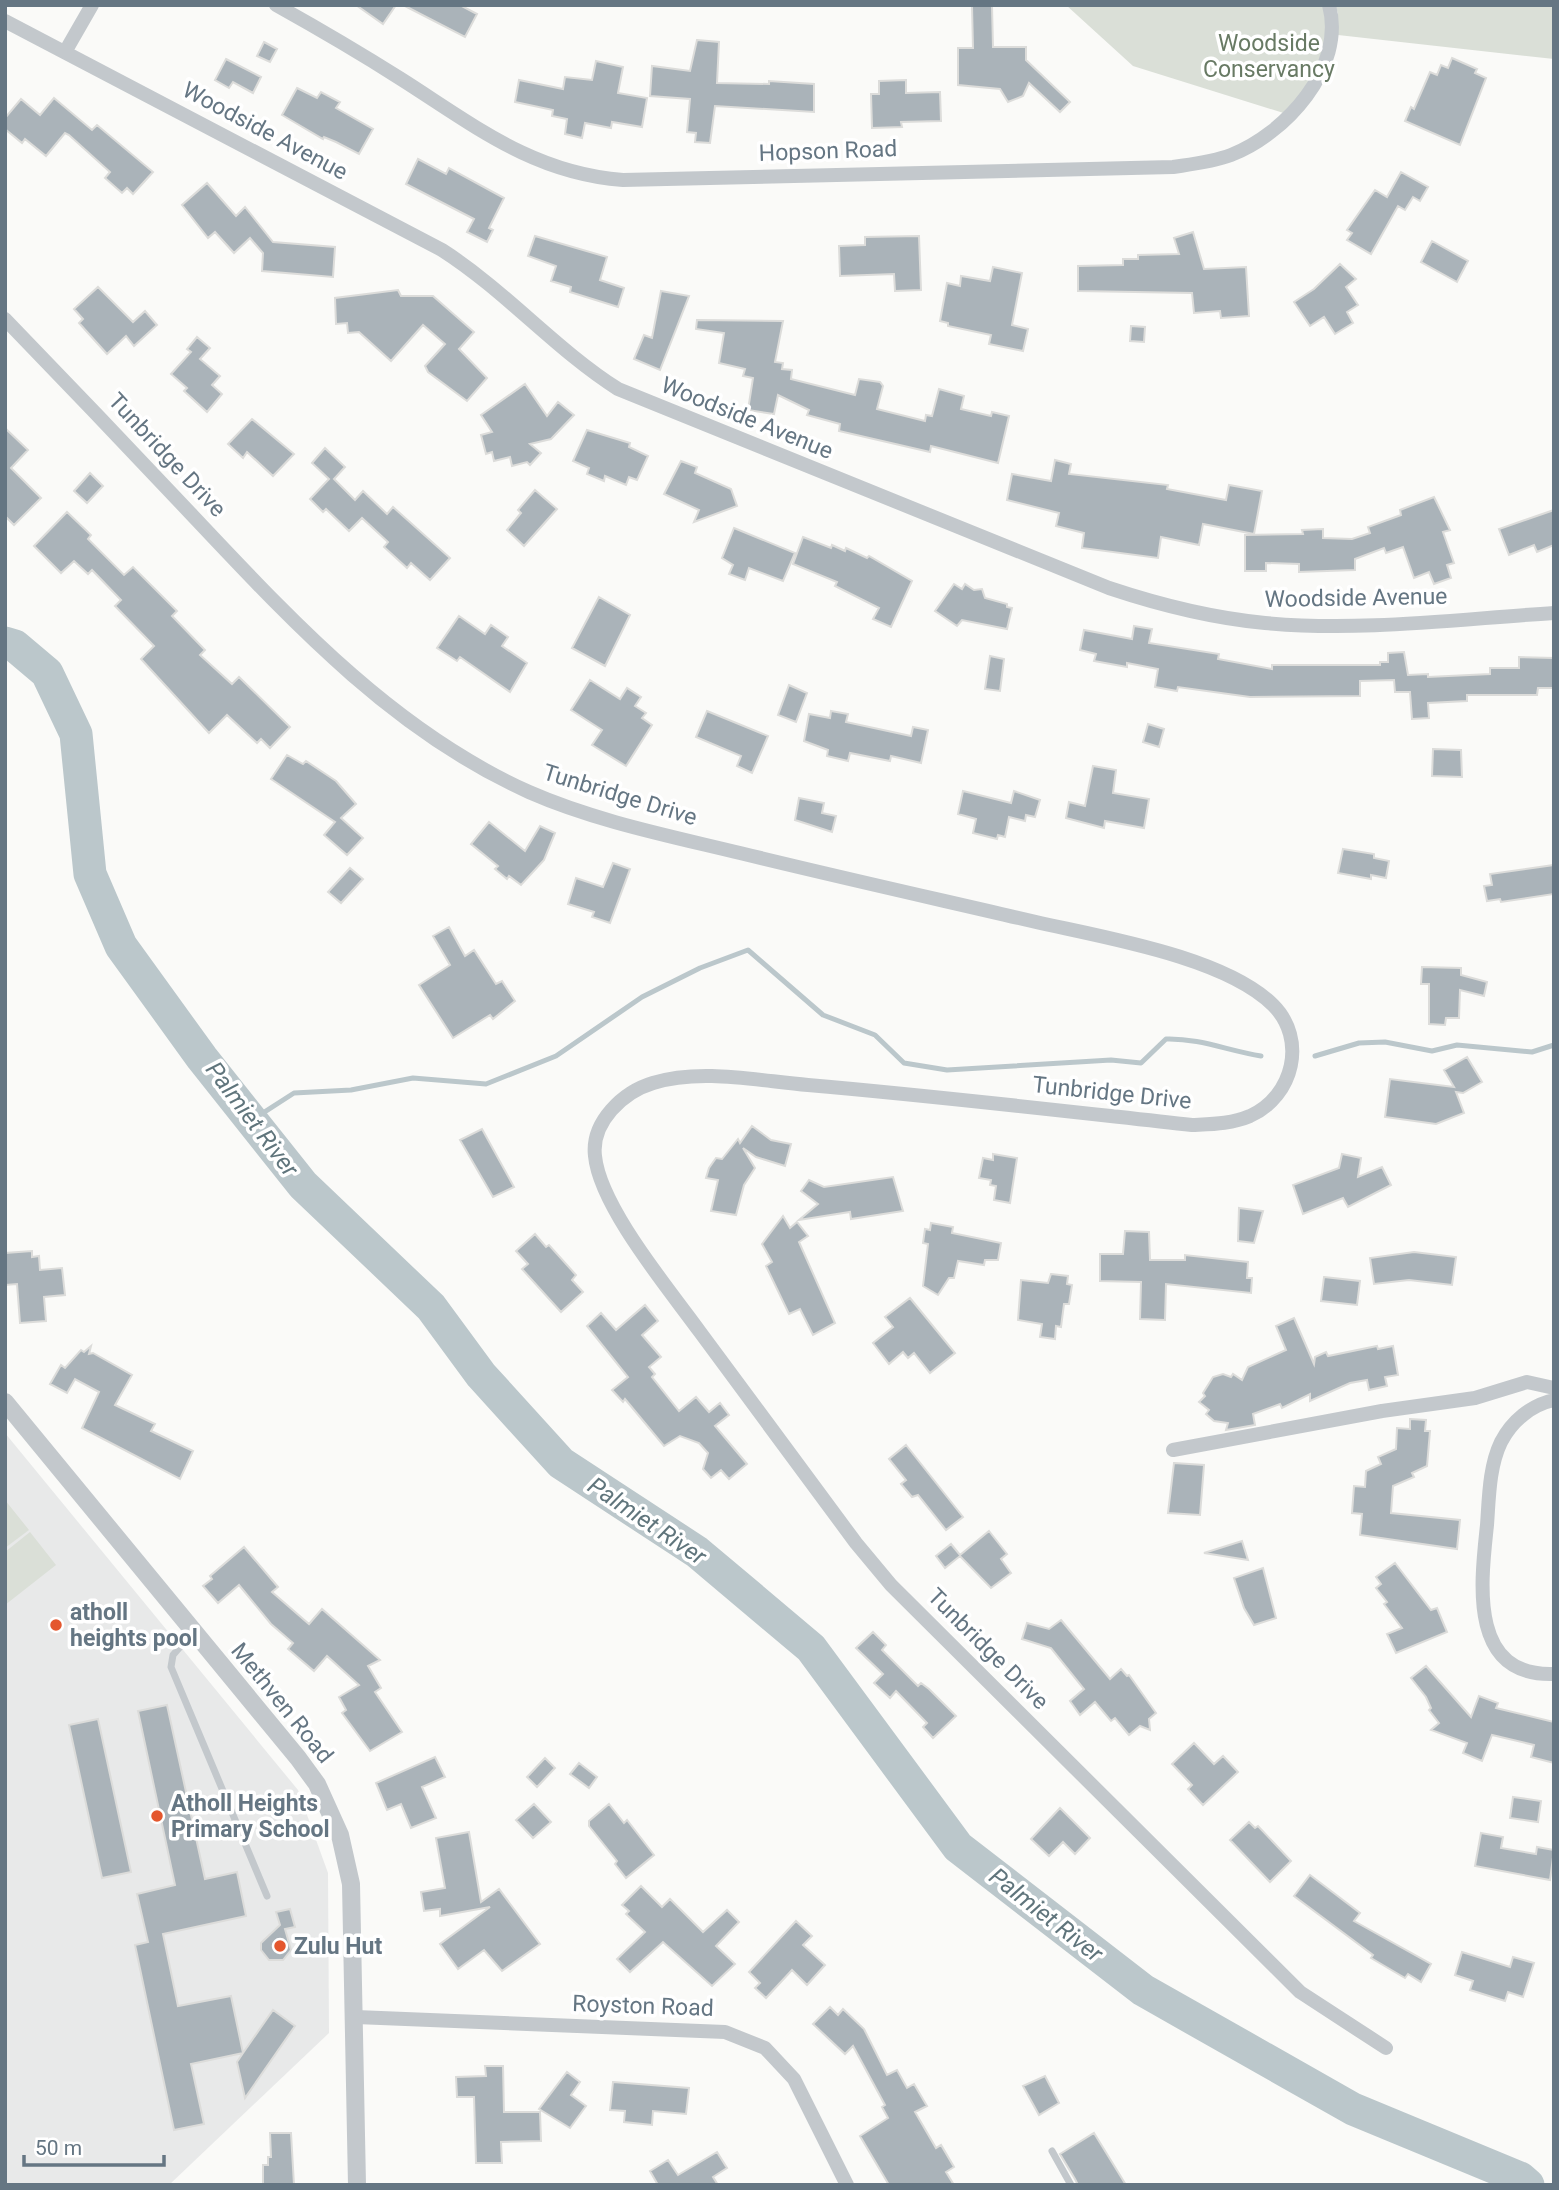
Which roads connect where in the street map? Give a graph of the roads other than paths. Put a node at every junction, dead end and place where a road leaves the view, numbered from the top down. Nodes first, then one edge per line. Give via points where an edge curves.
1 (92, 5) edge
2 (276, 5) edge
3 (1329, 5) edge
4 (5, 21) edge
5 (65, 52) junction
6 (5, 319) edge
7 (1554, 612) edge
8 (1554, 1388) edge
9 (1554, 1400) edge
10 (5, 1402) edge
11 (1173, 1450) dead end
12 (192, 1632) junction
13 (1554, 1674) edge
14 (267, 1896) dead end
15 (356, 2017) junction
16 (1386, 2048) dead end
17 (1052, 2151) dead end
18 (357, 2185) edge
19 (847, 2185) edge
20 (1071, 2185) edge

1 - 5 street
2 - 3 street, Hopson Road via 514,150 568,172 623,180 1205,163 1268,135 1301,103 1328,54
4 - 5 street, Woodside Avenue
5 - 7 street, Woodside Avenue via 442,250 492,285 618,389 1109,588 1189,610 1291,625
6 - 16 street, Tunbridge Drive via 308,636 412,724 482,769 563,805 692,842 1188,961 1245,983 1278,1010 1289,1026 1294,1046 1287,1080 1266,1106 1234,1121 1192,1125 849,1088 680,1078 638,1088 621,1100 598,1131 595,1156 607,1194 654,1269 891,1585 1300,1992
8 - 11 street via 1527,1382 1475,1398
9 - 13 street via 1535,1406 1512,1425 1495,1457 1482,1609 1487,1630 1508,1661 1529,1672
10 - 12 street, Methven Road
12 - 14 lane via 173,1655 171,1667
12 - 15 street, Methven Road via 317,1784 340,1835 351,1884
15 - 18 street, Methven Road
15 - 19 street, Royston Road via 725,2032 765,2048 794,2079
17 - 20 lane

